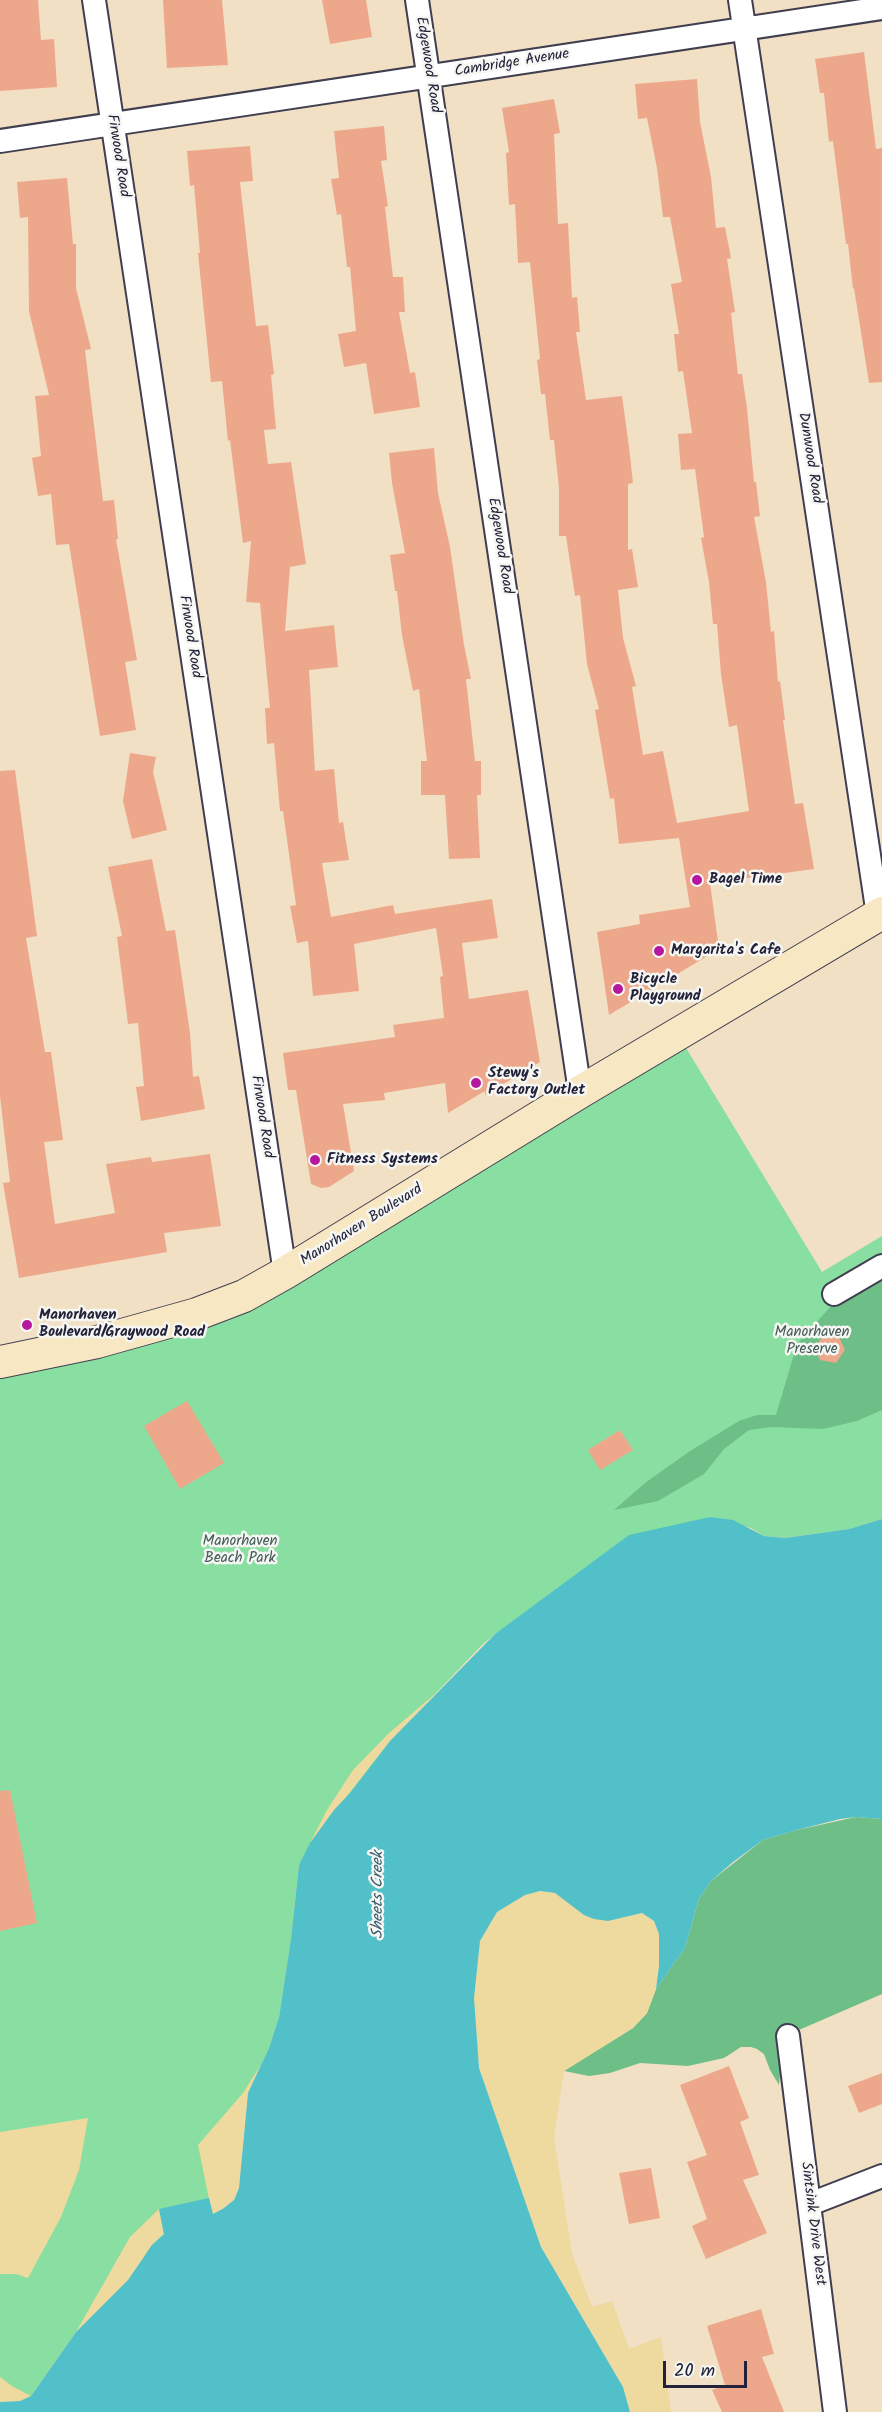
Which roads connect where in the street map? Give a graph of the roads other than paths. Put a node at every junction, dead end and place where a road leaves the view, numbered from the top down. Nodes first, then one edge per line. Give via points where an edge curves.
1 (94, 0) edge
2 (417, 0) edge
3 (740, 0) edge
4 (882, 8) edge
5 (744, 29) junction
6 (428, 76) junction
7 (112, 124) junction
8 (0, 141) edge
9 (880, 914) edge
10 (580, 1092) junction
11 (882, 1266) edge
12 (285, 1273) junction
13 (834, 1294) dead end
14 (0, 1362) edge
15 (788, 2036) dead end
16 (882, 2176) edge
17 (810, 2204) junction
18 (835, 2412) edge

1 - 7 street, Firwood Road
2 - 6 street, Edgewood Road
3 - 5 street, Dunwood Road
4 - 5 street, Cambridge Avenue
5 - 6 street, Cambridge Avenue
5 - 9 street, Dunwood Road
6 - 7 street, Cambridge Avenue
6 - 10 street, Edgewood Road
7 - 8 street, Cambridge Avenue
7 - 12 street, Firwood Road
9 - 10 street, Manorhaven Boulevard
10 - 12 street, Manorhaven Boulevard
11 - 13 street
12 - 14 street, Manorhaven Boulevard via 244,1296 197,1314 97,1342
15 - 17 street, Sintsink Drive West
16 - 17 street
17 - 18 street, Sintsink Drive West

